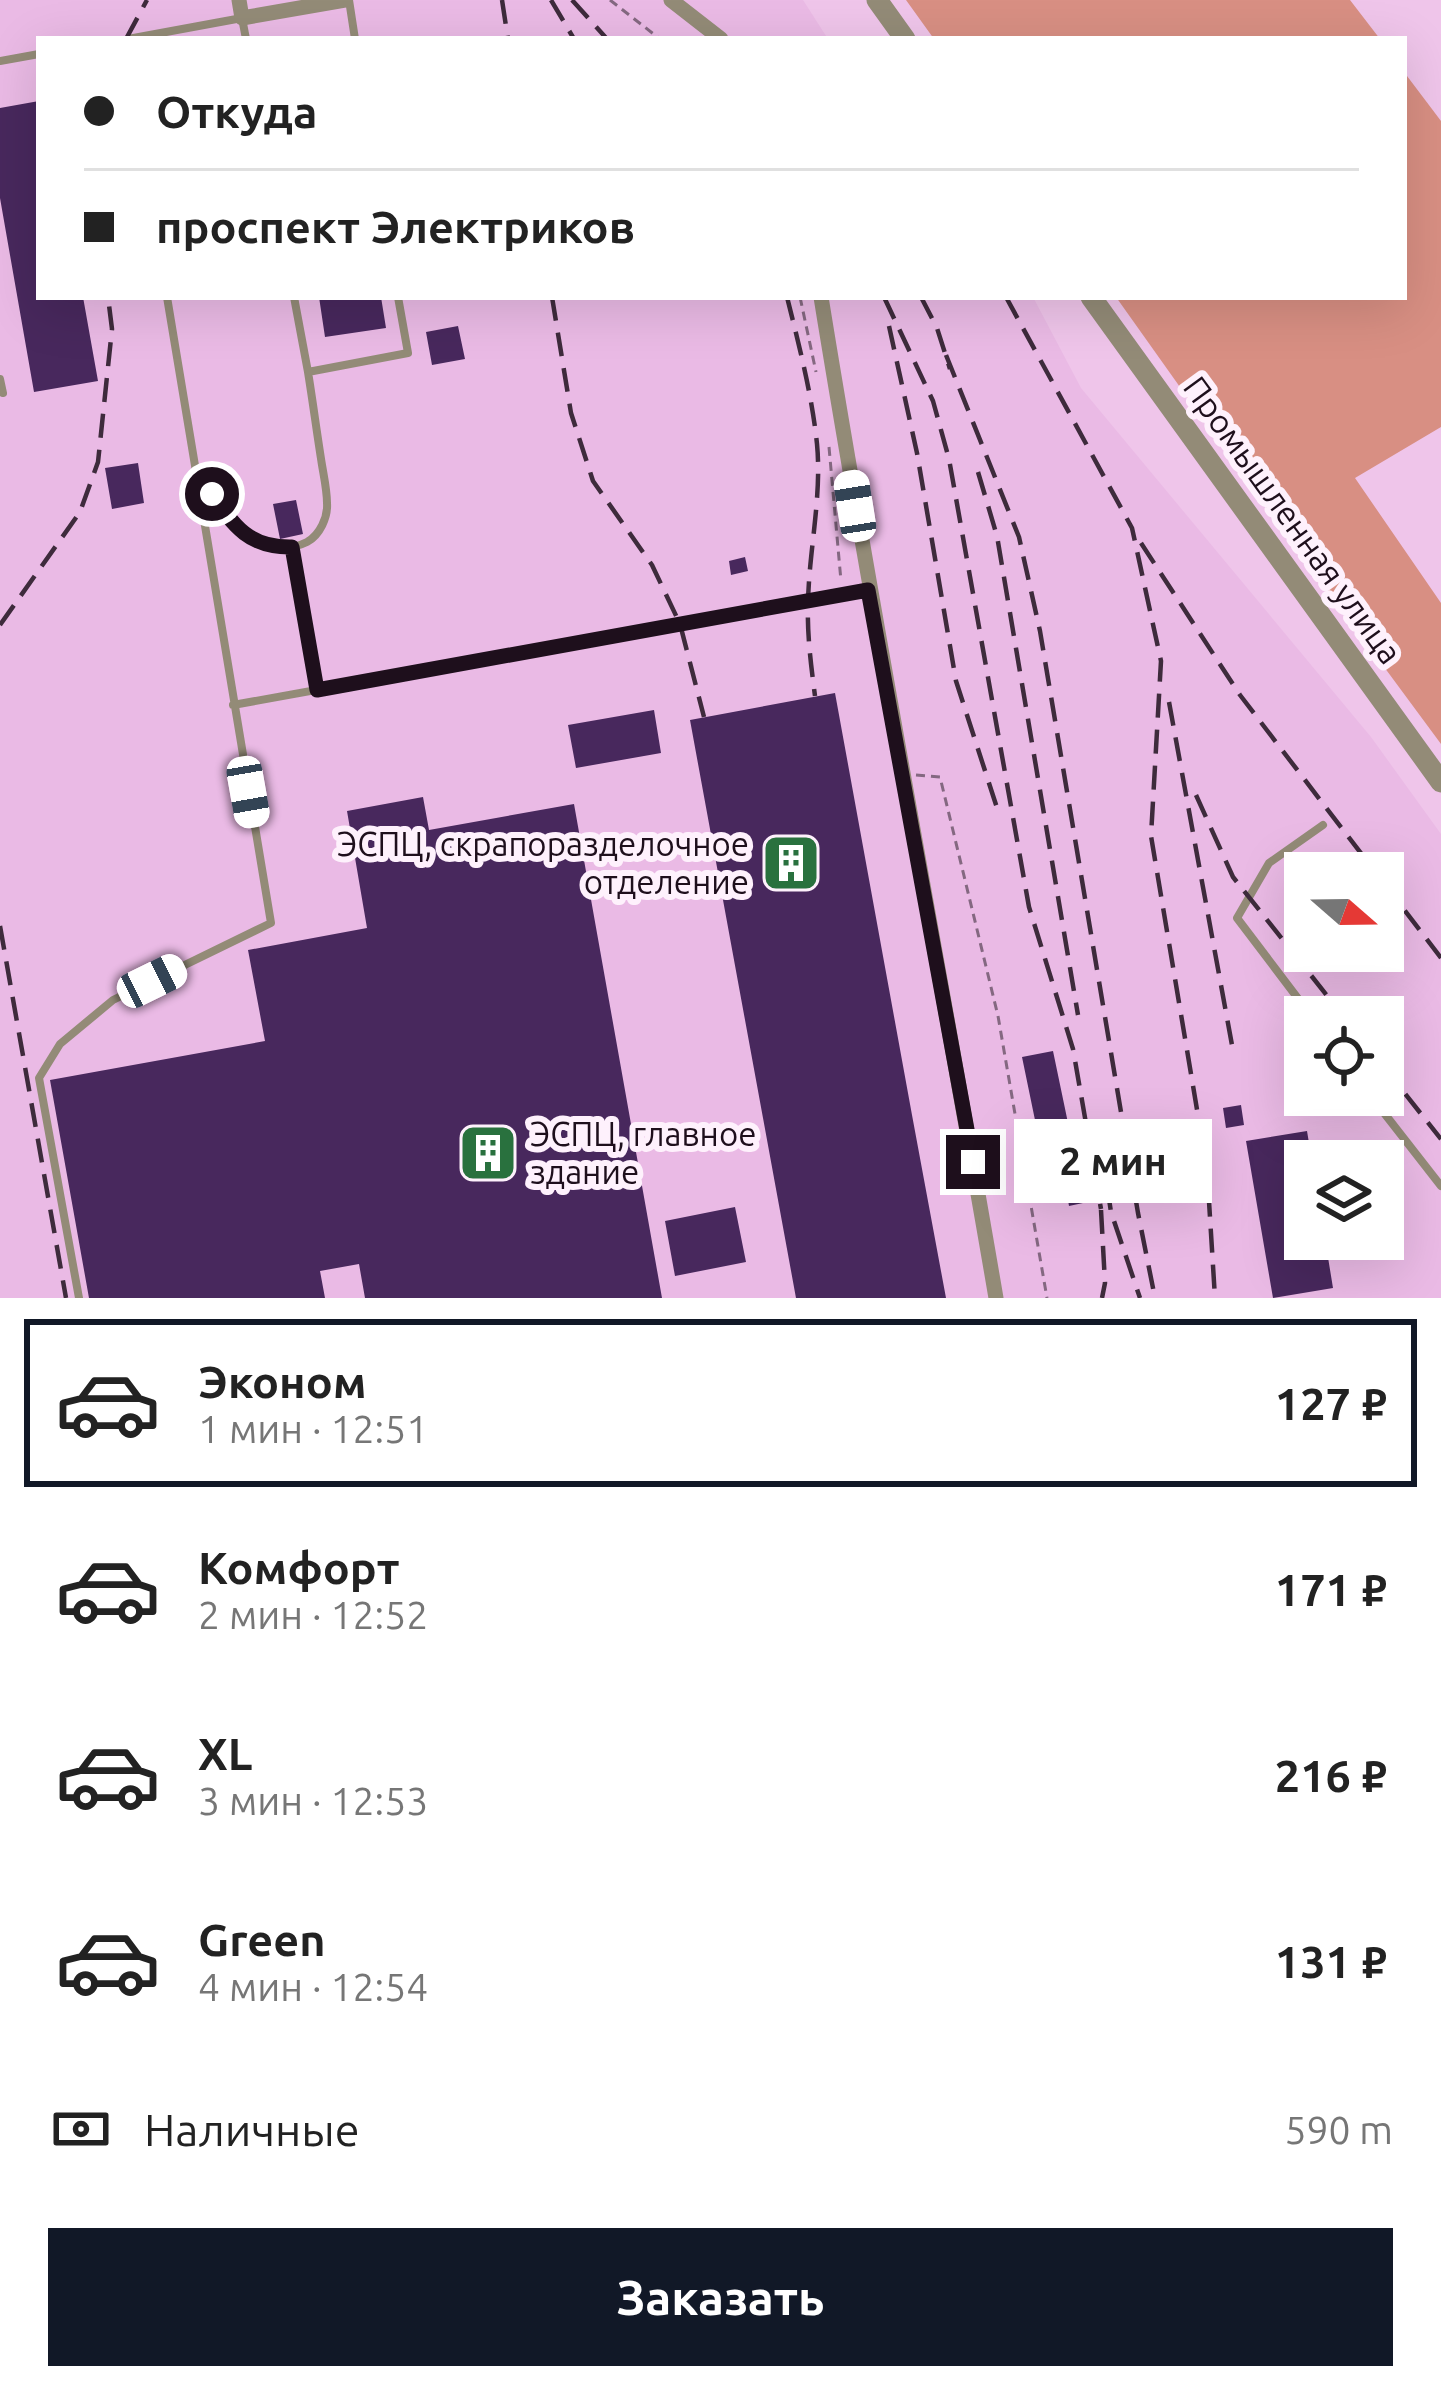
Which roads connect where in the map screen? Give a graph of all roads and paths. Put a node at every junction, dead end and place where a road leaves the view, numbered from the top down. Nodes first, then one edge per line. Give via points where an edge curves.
1 (347, 0) edge
2 (610, 0) edge
3 (671, 0) edge
4 (877, 0) edge
5 (241, 9) edge
6 (139, 36) edge
7 (354, 36) edge
8 (656, 36) edge
9 (717, 36) edge
10 (903, 36) edge
11 (36, 55) edge
12 (0, 61) edge
13 (167, 300) edge
14 (295, 300) edge
15 (399, 300) edge
16 (801, 300) edge
17 (821, 300) edge
18 (1093, 300) edge
19 (308, 372) junction
20 (0, 379) edge
21 (820, 387) dead end
22 (2, 392) edge
23 (829, 446) dead end
24 (195, 469) junction
25 (292, 547) junction
26 (868, 590) junction
27 (842, 595) junction
28 (317, 690) junction
29 (233, 705) junction
30 (903, 774) junction
31 (1441, 782) edge
32 (1323, 825) dead end
33 (1296, 996) edge
34 (1386, 1116) edge
35 (1441, 1186) edge
36 (79, 1298) edge
37 (995, 1298) edge
38 (1047, 1298) edge

1 - 5 street
1 - 7 lane
2 - 8 path
3 - 9 street
4 - 10 street
5 - 6 lane
11 - 12 lane
13 - 24 lane
14 - 19 lane
15 - 19 lane via 408,352
16 - 21 path
17 - 26 street
18 - 31 street, Промышленная улица
19 - 25 lane via 328,507 319,532
20 - 22 lane
23 - 27 path
24 - 25 lane via 256,542
24 - 29 lane
25 - 28 lane
26 - 27 lane
26 - 30 street
27 - 28 lane
28 - 29 lane
29 - 36 lane via 271,923 112,1000 60,1044 39,1078
30 - 37 street
30 - 38 path via 940,777 998,1016
32 - 33 lane via 1269,863 1238,919
34 - 35 lane

